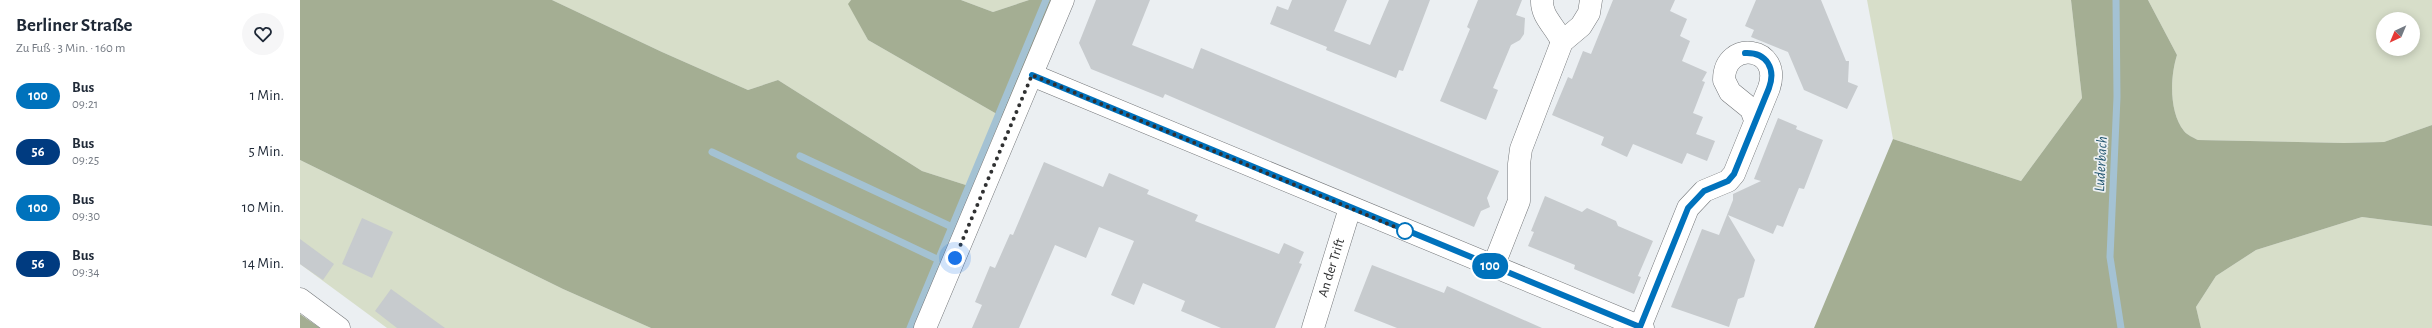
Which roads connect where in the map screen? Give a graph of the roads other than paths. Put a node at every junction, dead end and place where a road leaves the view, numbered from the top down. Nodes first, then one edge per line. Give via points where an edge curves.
1 (1063, 0) edge
2 (1542, 0) edge
3 (1591, 0) edge
4 (1562, 42) junction
5 (1032, 75) junction
6 (1755, 120) dead end
7 (1350, 208) junction
8 (1493, 267) junction
9 (300, 299) edge
10 (1642, 327) edge
11 (339, 328) edge
12 (926, 328) edge
13 (1313, 328) edge

1 - 5 street
2 - 4 street via 1545,16 1558,32
3 - 4 street via 1581,26
4 - 8 street via 1519,156 1519,201
5 - 7 street
5 - 12 street
6 - 10 street via 1732,178 1704,191 1688,208
7 - 8 street
7 - 13 street, An der Trift
8 - 10 street
9 - 11 street

